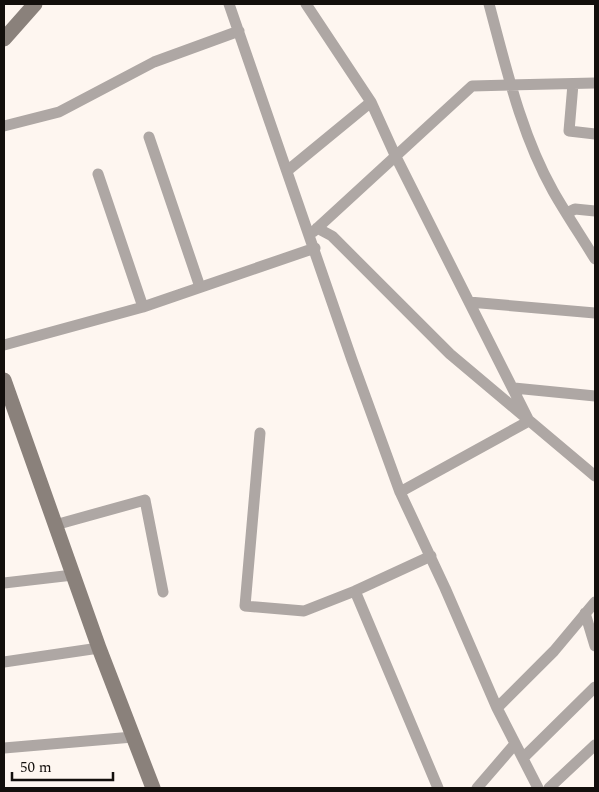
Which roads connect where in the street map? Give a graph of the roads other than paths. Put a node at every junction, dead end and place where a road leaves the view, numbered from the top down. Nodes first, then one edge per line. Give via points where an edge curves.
1 (35, 4) edge
2 (229, 4) edge
3 (306, 4) edge
4 (490, 4) edge
5 (240, 31) junction
6 (4, 39) edge
7 (573, 84) junction
8 (595, 84) edge
9 (511, 85) junction
10 (371, 102) junction
11 (4, 126) edge
12 (595, 134) edge
13 (149, 138) dead end
14 (395, 155) junction
15 (287, 171) junction
16 (98, 174) dead end
17 (595, 212) edge
18 (567, 213) junction
19 (313, 232) junction
20 (315, 248) junction
21 (595, 259) edge
22 (200, 287) junction
23 (469, 302) junction
24 (143, 307) junction
25 (595, 313) edge
26 (4, 345) edge
27 (4, 380) edge
28 (514, 388) junction
29 (595, 396) edge
30 (529, 420) junction
31 (260, 433) dead end
32 (595, 475) edge
33 (400, 492) junction
34 (55, 525) junction
35 (431, 556) junction
36 (73, 575) junction
37 (4, 583) edge
38 (355, 591) junction
39 (163, 592) dead end
40 (595, 602) edge
41 (585, 613) junction
42 (595, 646) edge
43 (99, 648) junction
44 (4, 662) edge
45 (595, 688) edge
46 (497, 708) junction
47 (133, 737) junction
48 (516, 744) junction
49 (595, 745) edge
50 (4, 748) edge
51 (523, 758) junction
52 (153, 788) edge
53 (438, 788) edge
54 (477, 788) edge
55 (538, 788) edge
56 (550, 788) edge

1 - 6 street
2 - 5 street
3 - 10 street
4 - 9 street
5 - 11 street via 154,62 59,112
5 - 15 street
7 - 8 street
7 - 9 street
7 - 12 street via 568,131
9 - 14 street via 472,86
9 - 18 street via 536,153
10 - 14 street
10 - 15 street
13 - 22 street
14 - 19 street
14 - 23 street
15 - 19 street
16 - 24 street
17 - 18 street via 575,209
18 - 21 street
19 - 20 street
19 - 30 street via 332,236 450,354
20 - 22 street
20 - 33 street
22 - 24 street
23 - 25 street
23 - 28 street
24 - 26 street
27 - 34 street
28 - 29 street
28 - 30 street
30 - 32 street
30 - 33 street
31 - 38 street via 245,606 304,611
33 - 35 street
34 - 36 street
34 - 39 street via 145,500
35 - 38 street
35 - 46 street
36 - 37 street
36 - 43 street
38 - 53 street
40 - 41 street
41 - 42 street
41 - 46 street via 554,651
43 - 44 street
43 - 47 street
45 - 51 street
46 - 48 street
47 - 50 street
47 - 52 street
48 - 51 street
48 - 54 street
49 - 56 street
51 - 55 street

